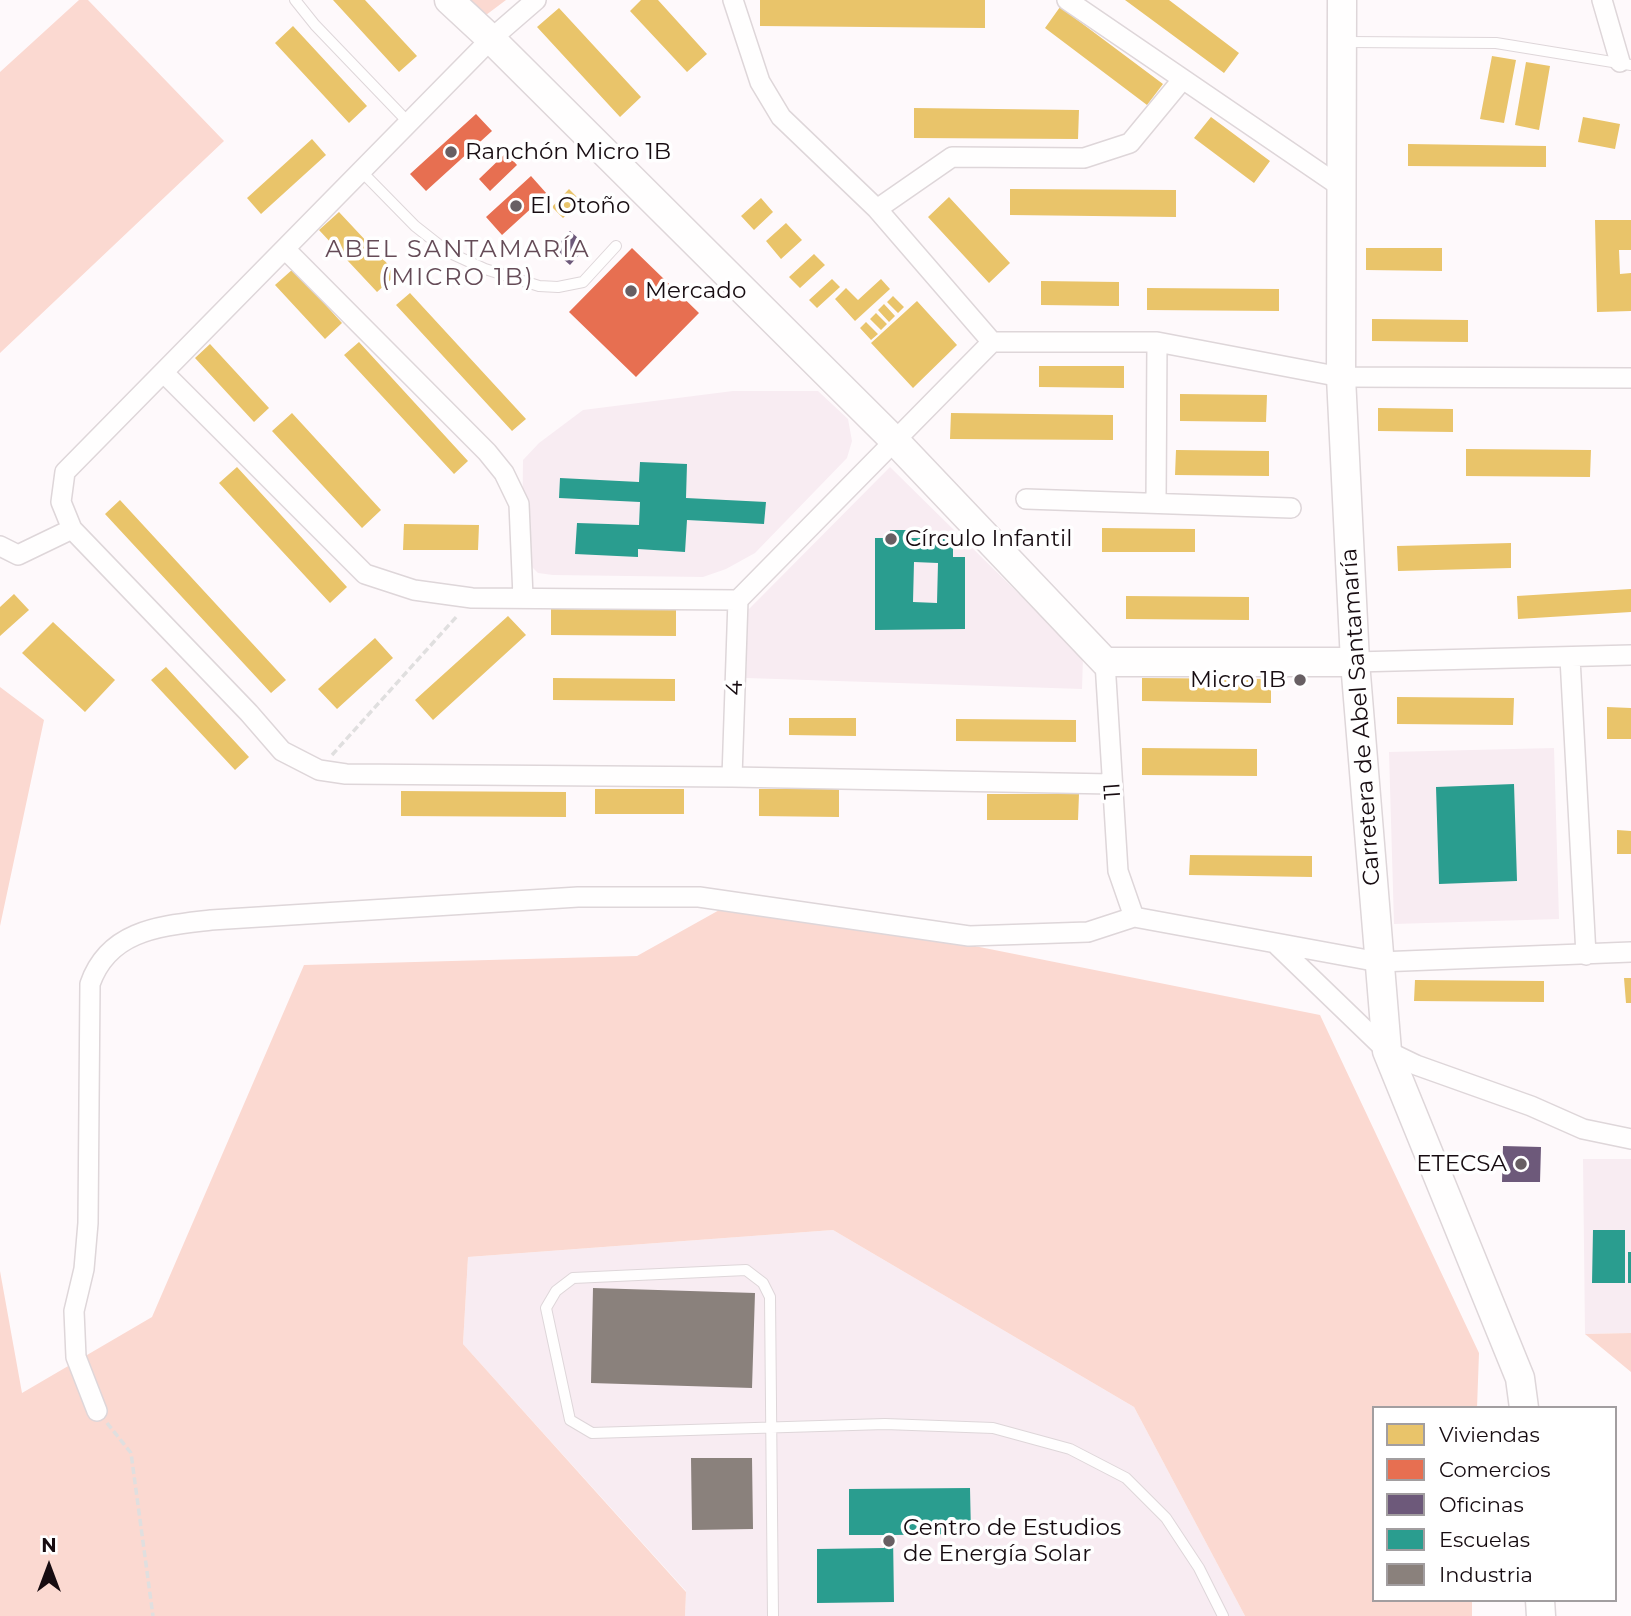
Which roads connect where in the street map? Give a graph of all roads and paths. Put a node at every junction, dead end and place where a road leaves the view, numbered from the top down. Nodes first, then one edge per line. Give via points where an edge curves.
1 (295, 0) edge
2 (449, 0) edge
3 (536, 0) edge
4 (733, 0) edge
5 (1067, 0) edge
6 (1342, 0) edge
7 (1602, 0) edge
8 (491, 39) junction
9 (1342, 42) junction
10 (1626, 63) edge
11 (1182, 80) junction
12 (409, 124) junction
13 (362, 172) junction
14 (1340, 187) junction
15 (877, 209) junction
16 (616, 246) dead end
17 (285, 249) junction
18 (992, 342) junction
19 (1157, 342) junction
20 (164, 373) junction
21 (1340, 377) junction
22 (1631, 378) edge
23 (895, 442) junction
24 (1026, 499) dead end
25 (1156, 503) junction
26 (1291, 508) dead end
27 (72, 529) junction
28 (0, 546) edge
29 (523, 597) junction
30 (472, 598) junction
31 (738, 600) junction
32 (1631, 655) edge
33 (1570, 658) junction
34 (1105, 662) junction
35 (1355, 662) junction
36 (319, 770) junction
37 (732, 777) junction
38 (1112, 784) junction
39 (1134, 917) junction
40 (1276, 944) junction
41 (1631, 952) edge
42 (1587, 954) junction
43 (1379, 962) junction
44 (1387, 1051) junction
45 (1631, 1139) edge
46 (1524, 1406) edge
47 (97, 1411) joint
48 (771, 1428) junction
49 (153, 1616) edge
50 (773, 1616) edge
51 (1223, 1616) edge

1 - 12 lane
2 - 8 main road
3 - 8 street
4 - 15 street via 760,82 781,117
5 - 11 street
6 - 9 main road, Carretera de Abel Santamaría
7 - 10 street
8 - 12 street
8 - 23 main road
9 - 10 lane via 1496,43
9 - 14 main road, Carretera de Abel Santamaría
11 - 14 street
11 - 15 street via 1130,143 1084,158 952,157
12 - 13 street
13 - 16 lane via 448,252 539,286 583,282
13 - 17 street
14 - 21 main road, Carretera de Abel Santamaría
15 - 18 street
17 - 20 street
17 - 29 street via 504,473 519,504
18 - 19 street
18 - 23 street
19 - 21 street
19 - 25 street
20 - 27 street via 65,472 61,502
20 - 30 street via 365,574 414,590
21 - 22 street
21 - 35 main road, Carretera de Abel Santamaría
23 - 31 street
23 - 34 main road
24 - 25 street
25 - 26 street
27 - 28 street via 18,555
27 - 36 street via 282,751
29 - 30 street
29 - 31 street
30 - 36 path
31 - 37 street, 4
32 - 33 street
33 - 35 street
33 - 42 street
34 - 35 main road
34 - 38 street, 11
35 - 43 main road, Carretera de Abel Santamaría
36 - 37 street via 346,774
37 - 38 street
38 - 39 street, 11 via 1118,871
39 - 40 street
39 - 47 street via 1088,932 970,936 699,897 578,897 211,920 135,934 103,960 90,984 88,1223 74,1311 76,1357
40 - 43 street
40 - 44 street
41 - 42 street
42 - 43 street
43 - 44 main road, Carretera de Abel Santamaría
44 - 45 street via 1583,1129
44 - 46 main road, Carretera de Abel Santamaría via 1520,1378
47 - 49 path via 131,1452
48 - 48 lane via 592,1433 570,1420 546,1308 556,1291 573,1278 746,1270 763,1283 770,1297
48 - 50 lane
48 - 51 lane via 885,1424 993,1428 1070,1449 1126,1478 1166,1518

